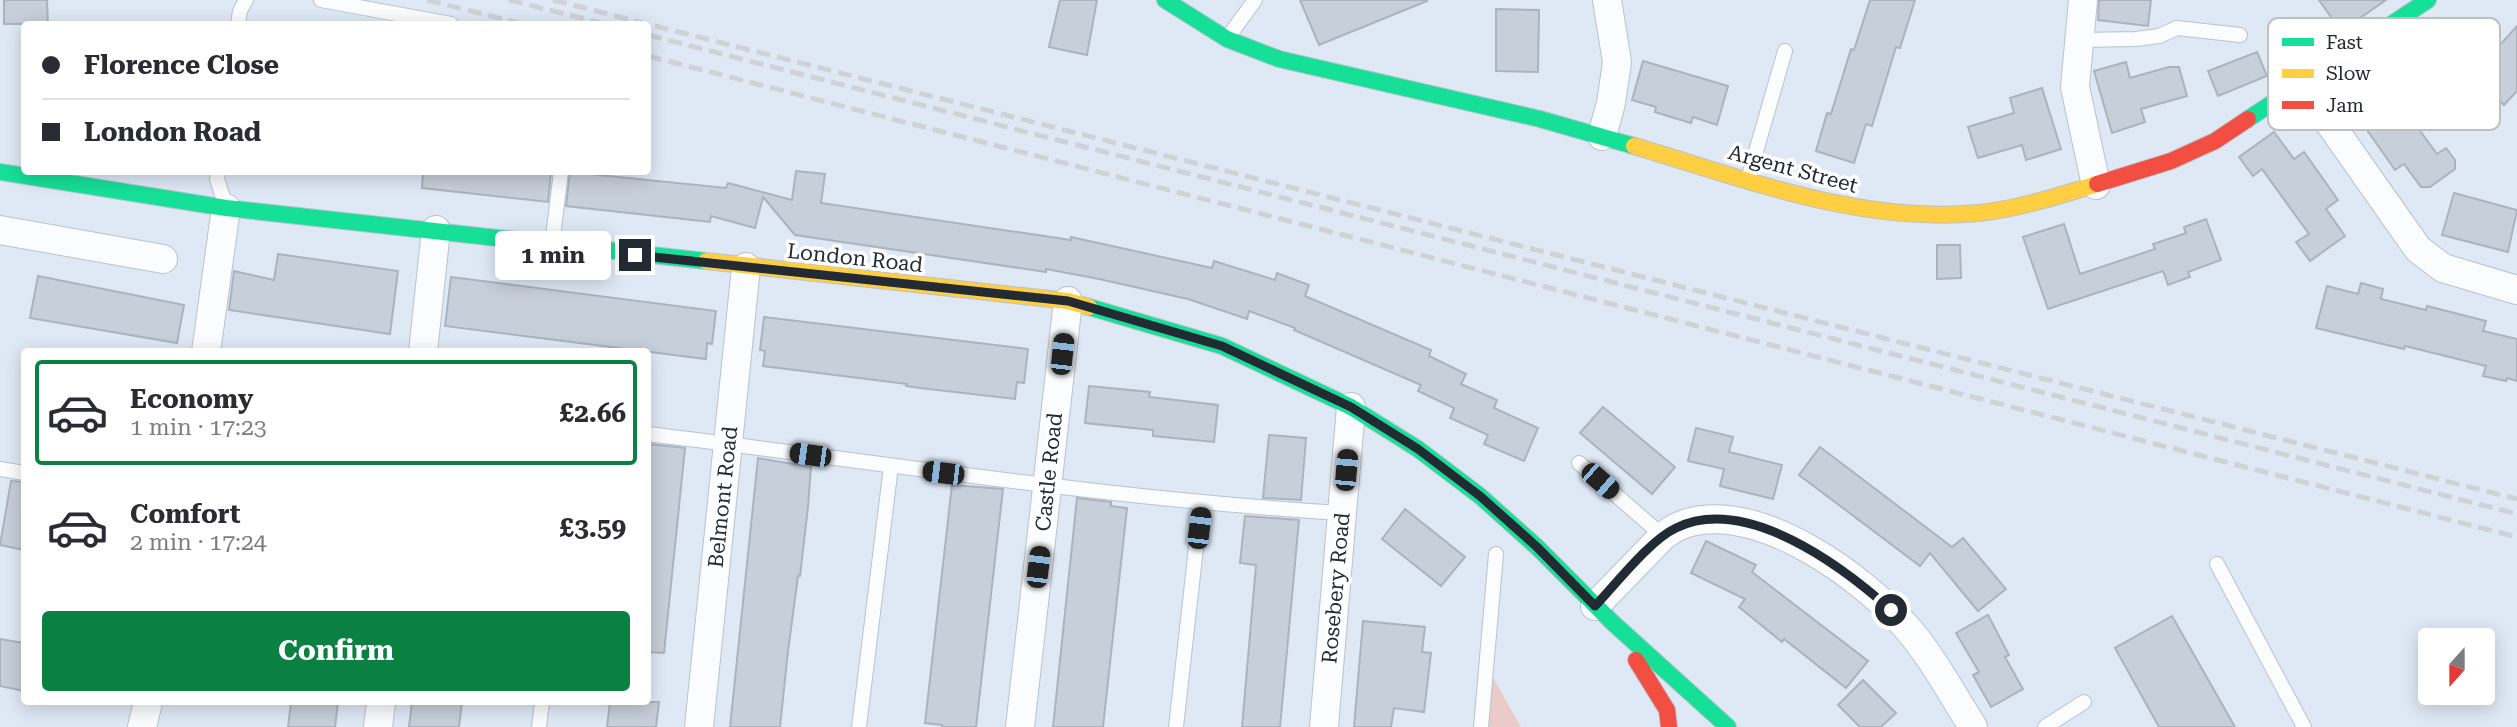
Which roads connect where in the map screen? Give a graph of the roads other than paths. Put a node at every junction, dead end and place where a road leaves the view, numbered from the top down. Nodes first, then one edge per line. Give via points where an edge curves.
1 (246, 0) edge
2 (321, 0) edge
3 (1165, 0) edge
4 (1255, 0) edge
5 (1607, 0) edge
6 (2083, 0) edge
7 (2428, 0) edge
8 (2401, 18) edge
9 (238, 21) edge
10 (434, 21) edge
11 (2241, 35) dead end
12 (1227, 39) junction
13 (2079, 40) junction
14 (1785, 51) dead end
15 (2268, 107) edge
16 (2334, 130) edge
17 (1602, 136) junction
18 (0, 172) edge
19 (218, 175) edge
20 (561, 175) edge
21 (1747, 180) junction
22 (2096, 185) junction
23 (226, 208) junction
24 (0, 230) edge
25 (436, 230) junction
26 (552, 246) junction
27 (163, 259) dead end
28 (746, 267) junction
29 (2517, 290) edge
30 (1068, 301) junction
31 (207, 348) edge
32 (423, 348) edge
33 (1351, 407) junction
34 (651, 434) edge
35 (729, 443) junction
36 (1579, 463) dead end
37 (891, 466) junction
38 (0, 469) edge
39 (21, 472) edge
40 (1047, 487) junction
41 (1202, 503) junction
42 (1342, 513) junction
43 (1663, 536) junction
44 (1496, 554) dead end
45 (2217, 564) dead end
46 (1604, 614) junction
47 (2084, 702) dead end
48 (147, 705) edge
49 (381, 705) edge
50 (542, 705) edge
51 (1668, 719) edge
52 (142, 727) edge
53 (378, 727) edge
54 (539, 727) edge
55 (699, 727) edge
56 (859, 727) edge
57 (1020, 727) edge
58 (1176, 727) edge
59 (1324, 727) edge
60 (1481, 727) edge
61 (1678, 727) edge
62 (1728, 727) edge
63 (1973, 727) edge
64 (2045, 727) edge
65 (2304, 727) edge

1 - 9 lane
2 - 10 lane
3 - 12 street, Argent Street
4 - 12 lane
5 - 17 street via 1617,62
6 - 13 street
7 - 8 street, Argent Street
11 - 13 lane via 2177,28 2136,39
12 - 17 street, Argent Street via 1279,59
13 - 22 street via 2075,87
14 - 21 lane
15 - 22 street, Argent Street via 2215,141 2171,161
16 - 29 street via 2418,249 2443,268
17 - 21 street, Argent Street
18 - 23 street, London Road
19 - 23 lane
20 - 26 lane
21 - 22 street, Argent Street via 1836,205 1907,214 1978,213
23 - 25 street, London Road
23 - 31 street
24 - 27 street
25 - 26 street, London Road
25 - 32 street
26 - 28 street, London Road
28 - 30 street, London Road
28 - 35 street, Belmont Road
30 - 33 street, London Road via 1222,346
30 - 40 street, Castle Road
33 - 42 street, Rosebery Road
33 - 46 street, London Road via 1480,496
34 - 35 lane
35 - 37 lane
35 - 55 street, Belmont Road
36 - 43 lane
37 - 40 lane
37 - 56 lane
38 - 39 lane
40 - 41 lane
40 - 57 street, Castle Road
41 - 42 lane
41 - 58 lane
42 - 59 street, Rosebery Road
43 - 46 street
43 - 63 street via 1692,521 1745,523 1829,560 1908,629
44 - 60 lane
45 - 65 lane
46 - 51 street, London Road
46 - 62 street, London Road
47 - 64 lane
48 - 52 street
49 - 53 street
50 - 54 lane
51 - 61 lane, London Road

